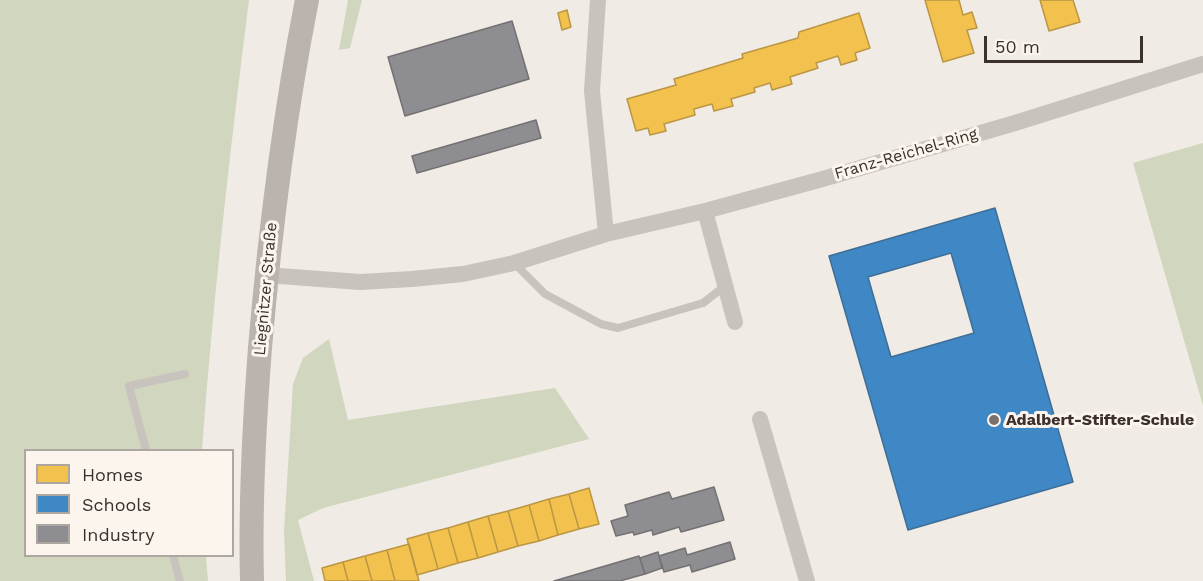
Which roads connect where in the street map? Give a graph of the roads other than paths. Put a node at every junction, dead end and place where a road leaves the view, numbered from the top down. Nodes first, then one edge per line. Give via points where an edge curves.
1 (307, 0) edge
2 (598, 0) edge
3 (1203, 64) edge
4 (705, 211) junction
5 (606, 234) junction
6 (514, 263) junction
7 (266, 275) junction
8 (725, 286) junction
9 (735, 322) dead end
10 (185, 374) dead end
11 (760, 419) dead end
12 (146, 449) edge
13 (174, 557) edge
14 (180, 581) edge
15 (252, 581) edge
16 (807, 581) edge

1 - 7 main road, Liegnitzer Straße via 290,88
2 - 5 street via 592,91
3 - 4 street, Franz-Reichel-Ring via 1016,123
4 - 5 street, Franz-Reichel-Ring
4 - 8 street
5 - 6 street, Franz-Reichel-Ring
6 - 7 street, Franz-Reichel-Ring via 463,274 360,282
6 - 8 lane via 545,294 601,324 618,328 703,303
7 - 15 main road, Liegnitzer Straße via 251,493
8 - 9 street
10 - 12 lane via 129,386
11 - 16 street
13 - 14 lane

